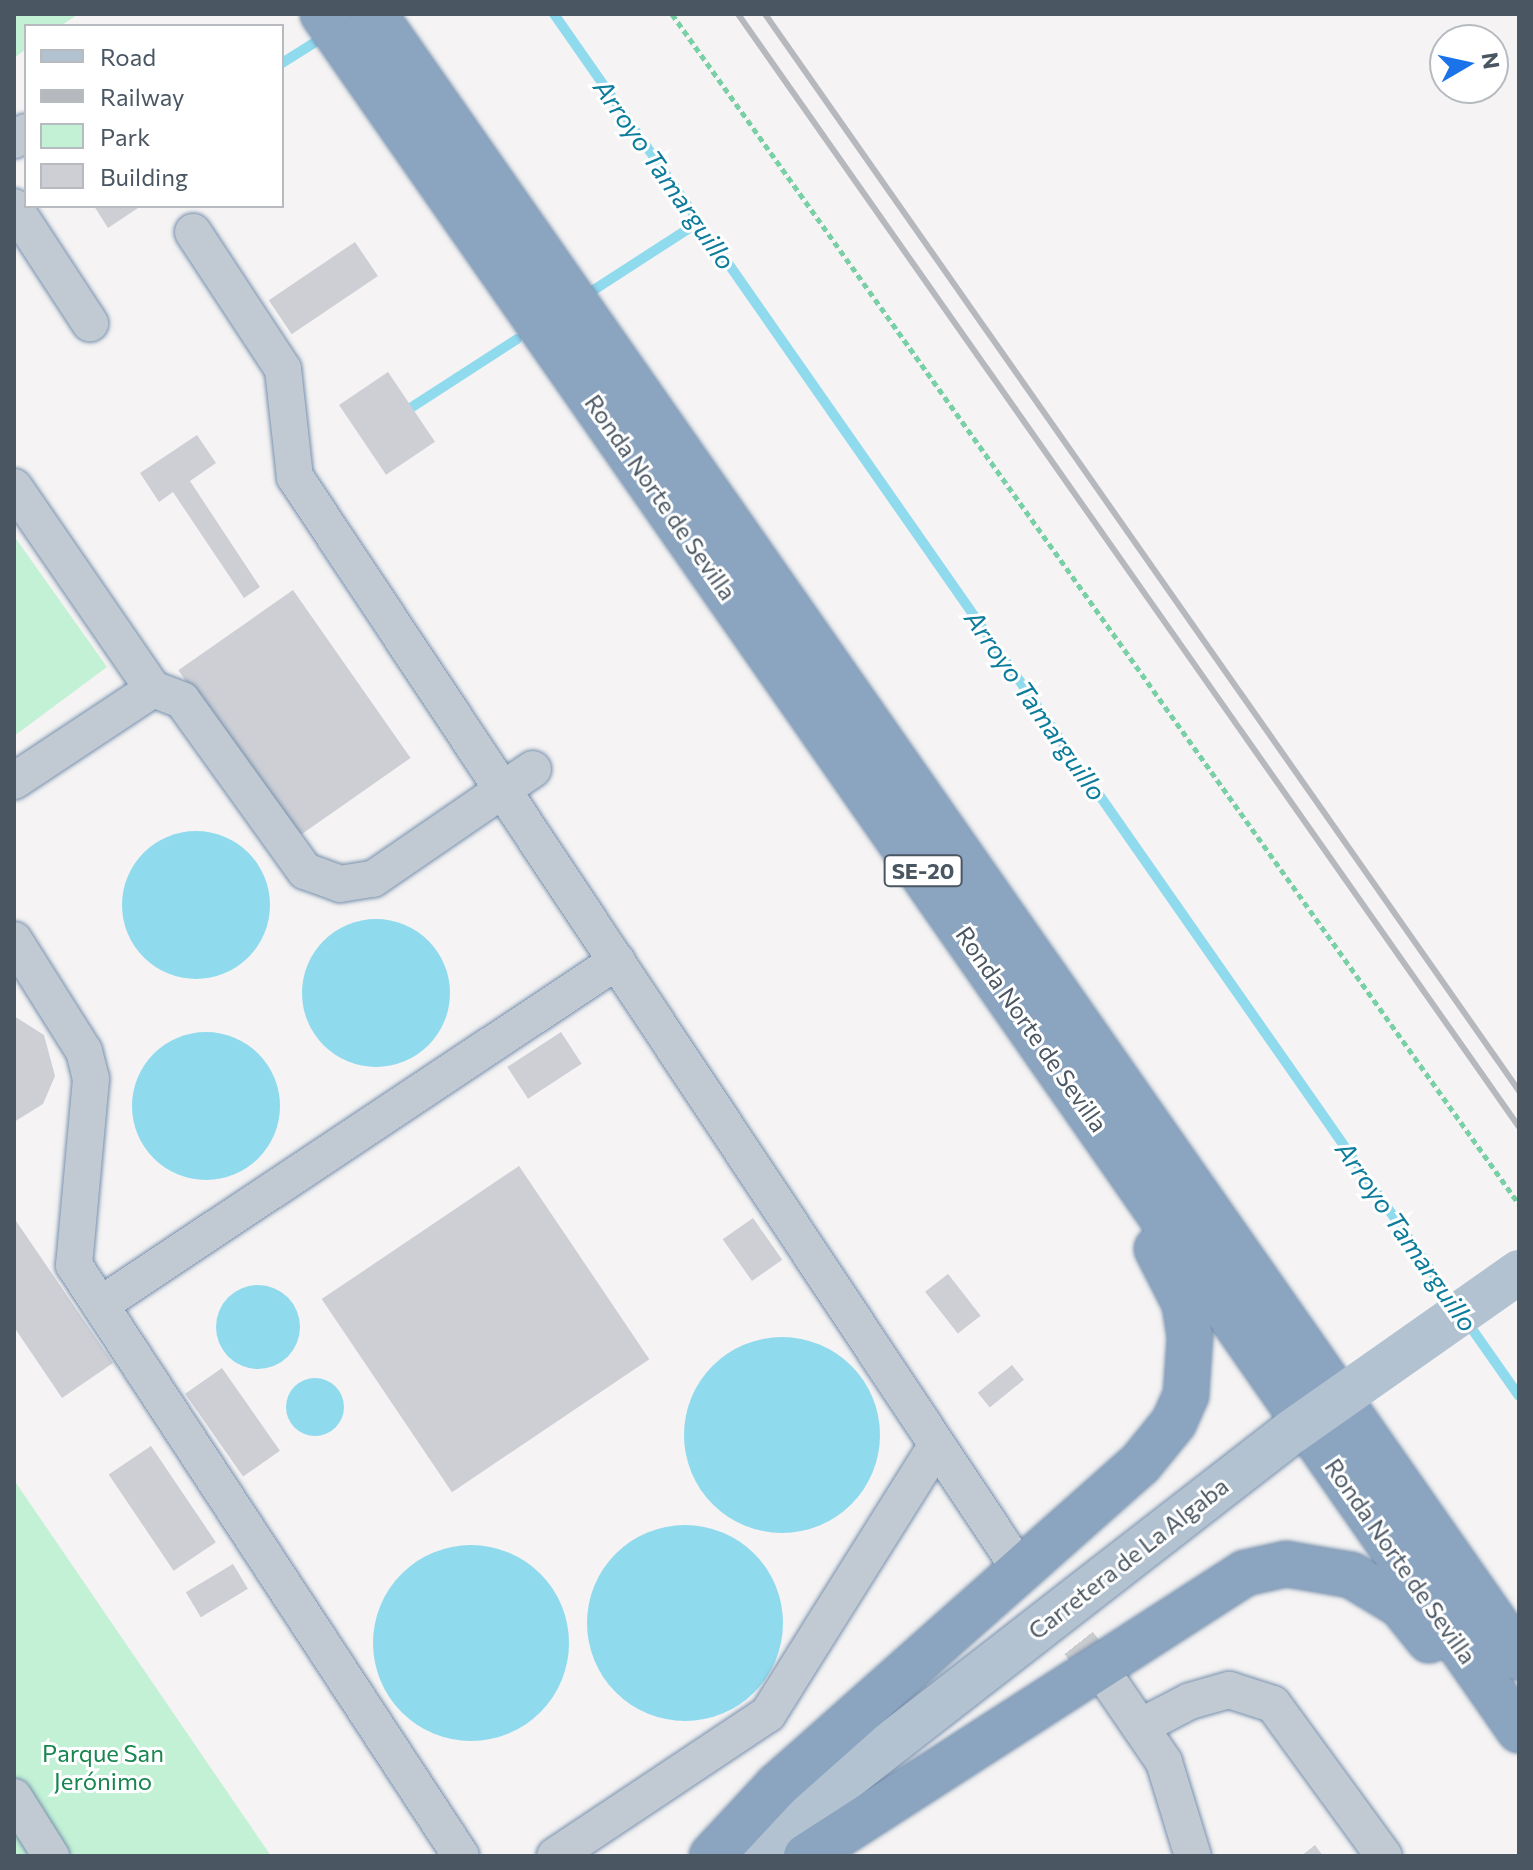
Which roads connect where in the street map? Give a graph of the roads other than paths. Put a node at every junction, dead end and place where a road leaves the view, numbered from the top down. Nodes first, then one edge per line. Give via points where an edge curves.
1 (323, 14) edge
2 (374, 14) edge
3 (14, 207) edge
4 (193, 232) dead end
5 (90, 323) dead end
6 (14, 487) edge
7 (153, 689) junction
8 (533, 769) dead end
9 (14, 781) edge
10 (503, 790) junction
11 (14, 940) edge
12 (979, 952) junction
13 (617, 961) junction
14 (1519, 1272) edge
15 (100, 1305) junction
16 (935, 1448) junction
17 (1012, 1558) tunnel mouth
18 (1519, 1657) edge
19 (1110, 1683) tunnel mouth
20 (1140, 1727) junction
21 (1519, 1730) edge
22 (1519, 1755) edge
23 (14, 1797) edge
24 (51, 1856) edge
25 (461, 1856) edge
26 (555, 1856) edge
27 (712, 1856) edge
28 (746, 1856) edge
29 (806, 1856) edge
30 (1193, 1856) edge
31 (1384, 1856) edge

1 - 12 highway, Ronda Norte de Sevilla / SE-20
2 - 18 highway, Ronda Norte de Sevilla / SE-20
3 - 5 lane
4 - 10 lane via 283,369 295,477
6 - 7 lane
7 - 9 lane
7 - 10 lane via 182,700 287,851 305,871 330,882 373,879
8 - 10 lane
10 - 13 lane
11 - 15 lane via 84,1051 91,1079 74,1265
12 - 21 highway, Ronda Norte de Sevilla / SE-20
12 - 27 highway via 1176,1284 1190,1337 1186,1395 1140,1464 777,1786
13 - 15 lane
13 - 16 lane
14 - 28 main road, Carretera de La Algaba, bridge via 1290,1433
15 - 25 lane
16 - 17 lane
16 - 26 lane via 768,1714
19 - 20 lane
20 - 30 lane via 1164,1762
20 - 31 lane via 1229,1690 1273,1704
22 - 29 highway via 1401,1605 1351,1575 1286,1564 1215,1589
23 - 24 lane

